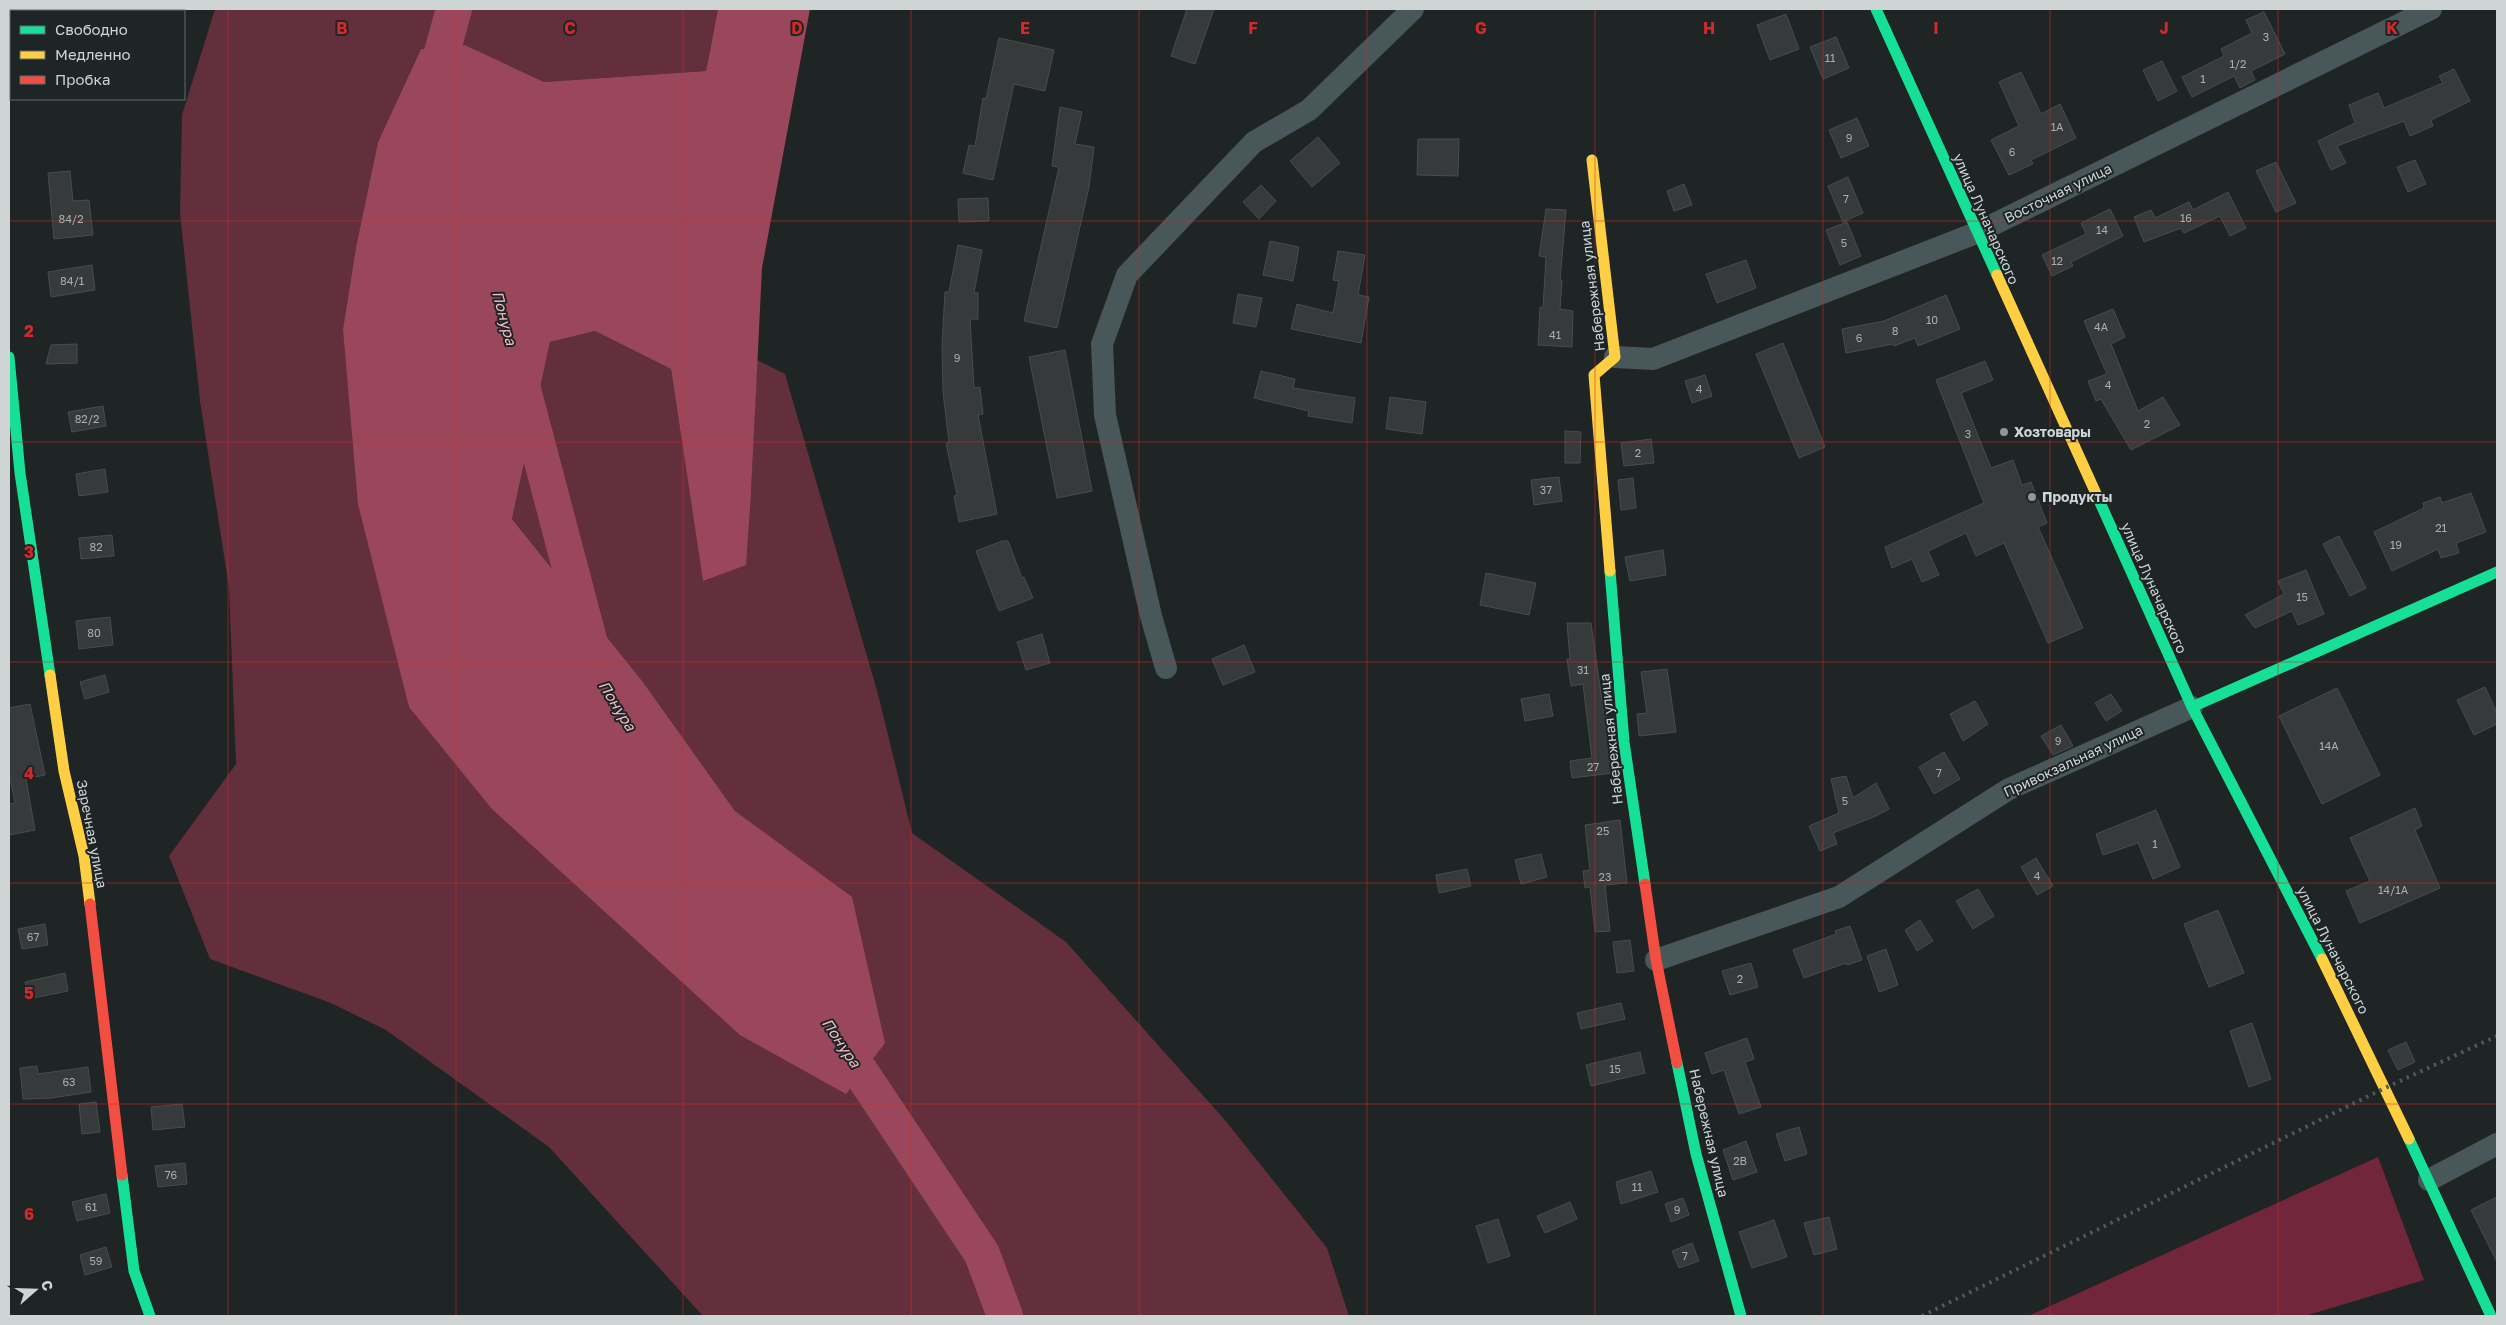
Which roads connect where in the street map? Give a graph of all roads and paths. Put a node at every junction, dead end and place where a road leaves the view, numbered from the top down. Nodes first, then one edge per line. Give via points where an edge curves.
1 (1413, 9) edge
2 (1876, 9) edge
3 (2432, 9) edge
4 (1592, 160) dead end
5 (1976, 233) junction
6 (9, 357) edge
7 (1615, 357) junction
8 (2497, 572) edge
9 (1166, 668) dead end
10 (2192, 707) junction
11 (1656, 960) junction
12 (2497, 1144) edge
13 (2429, 1180) junction
14 (150, 1316) edge
15 (1741, 1316) edge
16 (2491, 1316) edge

1 - 9 street via 1309,110 1254,142 1127,275 1102,344 1105,415
2 - 5 street, улица Луначарского
3 - 5 street, Восточная улица
4 - 7 street, Набережная улица
5 - 7 street, Восточная улица via 1653,359
5 - 10 street, улица Луначарского
6 - 14 street, Заречная улица via 20,473 64,771 84,856 134,1270
7 - 11 street, Набережная улица via 1594,375 1624,742
8 - 10 street, Привокзальная улица
10 - 11 street, Привокзальная улица via 2009,789 1839,897
10 - 13 street, улица Луначарского via 2350,1013
11 - 15 street, Набережная улица via 1696,1154
12 - 13 street
13 - 16 street, улица Луначарского

